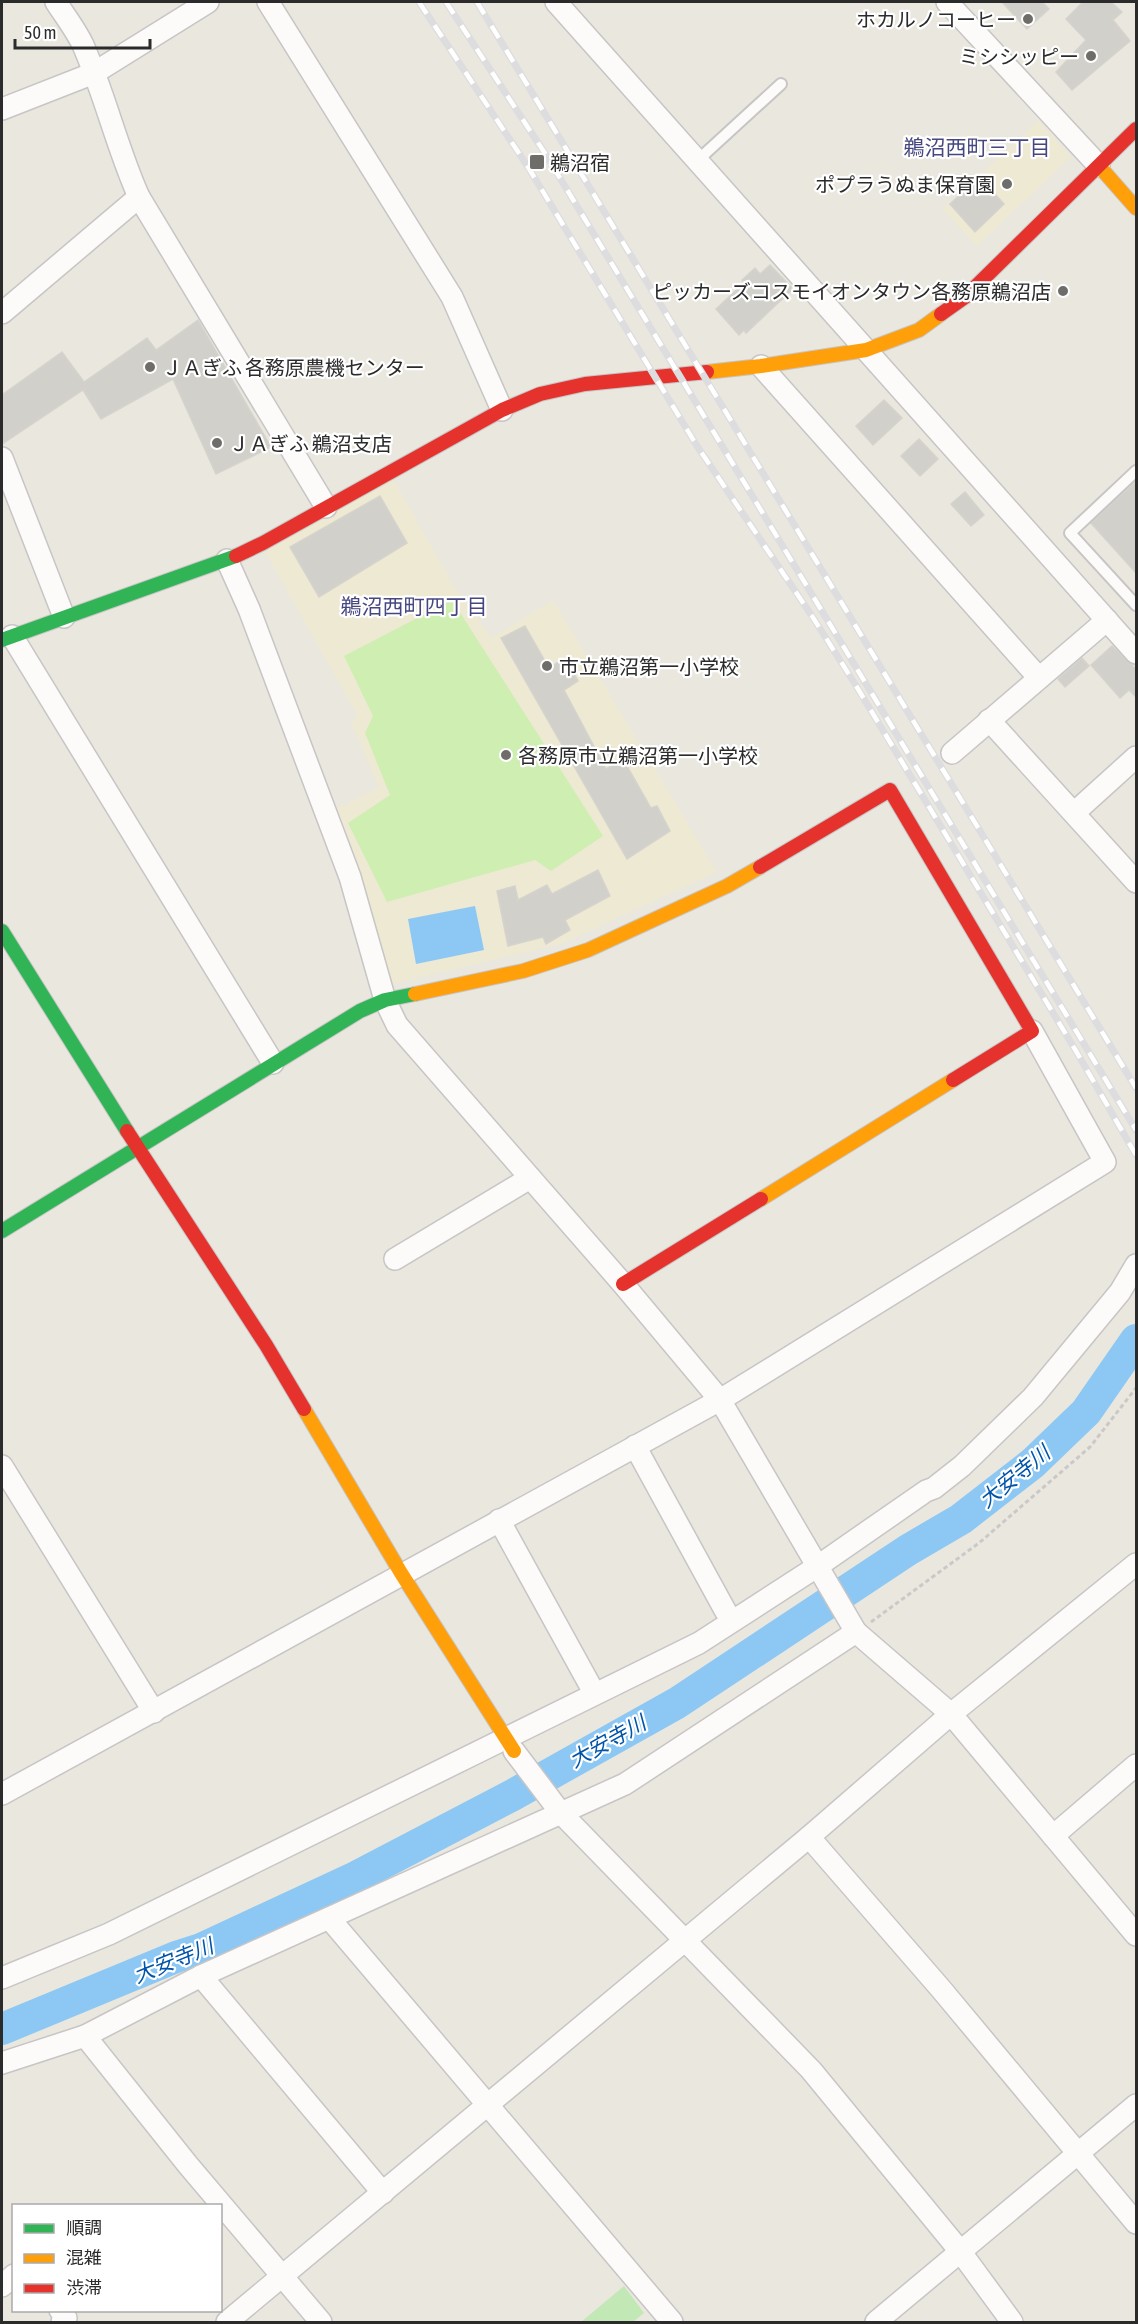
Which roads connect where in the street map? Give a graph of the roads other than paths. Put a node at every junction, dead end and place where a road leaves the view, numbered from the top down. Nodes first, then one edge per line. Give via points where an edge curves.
1 (56, 2) edge
2 (208, 2) edge
3 (268, 2) edge
4 (556, 2) edge
5 (947, 2) edge
6 (94, 73) junction
7 (781, 84) dead end
8 (2, 109) edge
9 (1137, 129) edge
10 (698, 160) junction
11 (1099, 166) junction
12 (139, 197) junction
13 (1137, 207) edge
14 (2, 313) edge
15 (866, 350) junction
16 (761, 366) junction
17 (502, 410) junction
18 (2, 458) edge
19 (1137, 471) edge
20 (326, 507) junction
21 (227, 560) junction
22 (1137, 605) edge
23 (64, 617) junction
24 (1107, 620) junction
25 (7, 638) edge
26 (1137, 653) edge
27 (1039, 678) junction
28 (989, 720) junction
29 (952, 753) dead end
30 (1137, 757) edge
31 (1074, 813) junction
32 (1137, 882) edge
33 (2, 931) edge
34 (385, 1000) junction
35 (1032, 1031) junction
36 (273, 1063) junction
37 (138, 1149) junction
38 (530, 1178) junction
39 (2, 1231) edge
40 (395, 1259) dead end
41 (1137, 1265) edge
42 (624, 1284) junction
43 (720, 1400) junction
44 (635, 1446) junction
45 (2, 1466) edge
46 (499, 1520) junction
47 (1137, 1564) edge
48 (818, 1567) junction
49 (401, 1574) junction
50 (726, 1612) dead end
51 (856, 1632) junction
52 (591, 1686) dead end
53 (154, 1712) junction
54 (951, 1714) junction
55 (510, 1745) junction
56 (1137, 1765) edge
57 (2, 1794) edge
58 (556, 1808) junction
59 (1053, 1836) junction
60 (809, 1837) junction
61 (329, 1918) junction
62 (1137, 1935) edge
63 (684, 1940) junction
64 (201, 1976) junction
65 (2, 1978) edge
66 (85, 2036) junction
67 (2, 2063) edge
68 (488, 2105) junction
69 (1137, 2105) edge
70 (1079, 2155) junction
71 (383, 2193) junction
72 (221, 2204) edge
73 (222, 2205) edge
74 (1137, 2223) edge
75 (960, 2251) junction
76 (283, 2278) junction
77 (227, 2322) edge
78 (321, 2322) edge
79 (672, 2322) edge
80 (876, 2322) edge
81 (1012, 2322) edge

1 - 6 street
2 - 6 street
3 - 17 street via 452,297
4 - 10 street
5 - 11 street
6 - 8 street
6 - 12 street
7 - 10 lane
9 - 11 street
10 - 15 street
11 - 13 street
11 - 15 street via 965,297 918,330
12 - 14 street
12 - 20 street
15 - 16 street
15 - 24 street
16 - 17 street via 585,384 540,393
16 - 27 street
17 - 20 street
18 - 23 street
19 - 22 lane via 1070,533
20 - 21 street
21 - 23 street
21 - 34 street via 350,878
23 - 25 street
24 - 26 street
24 - 27 street
25 - 36 street
27 - 28 street
28 - 29 street
28 - 31 street
30 - 31 street
31 - 32 street
33 - 37 street
34 - 35 street via 523,971 588,950 727,886 890,790
34 - 36 street
34 - 38 street via 397,1025
35 - 42 street
35 - 43 street via 1105,1162
36 - 37 street
37 - 39 street
37 - 49 street via 266,1345
38 - 40 street
38 - 42 street
41 - 48 street via 1120,1292 1033,1397 962,1466
42 - 43 street
43 - 44 street
43 - 48 street
44 - 46 street
44 - 50 street
45 - 53 street
46 - 49 street
46 - 52 street
47 - 54 street
48 - 51 street
48 - 55 street via 699,1643
49 - 53 street
49 - 55 street
51 - 54 street
51 - 58 street via 625,1784
53 - 57 street
54 - 59 street
54 - 60 street
55 - 58 street
55 - 65 street via 108,1934
56 - 59 street
58 - 61 street
58 - 63 street
59 - 62 street
60 - 63 street
60 - 70 street
61 - 64 street
61 - 68 street
63 - 68 street
63 - 75 street via 811,2070
64 - 66 street
64 - 71 street
66 - 67 street
66 - 72 street
68 - 71 street
68 - 79 street
69 - 70 street
70 - 74 street
70 - 75 street
71 - 76 street
73 - 76 street
75 - 80 street
75 - 81 street
76 - 77 street
76 - 78 street

